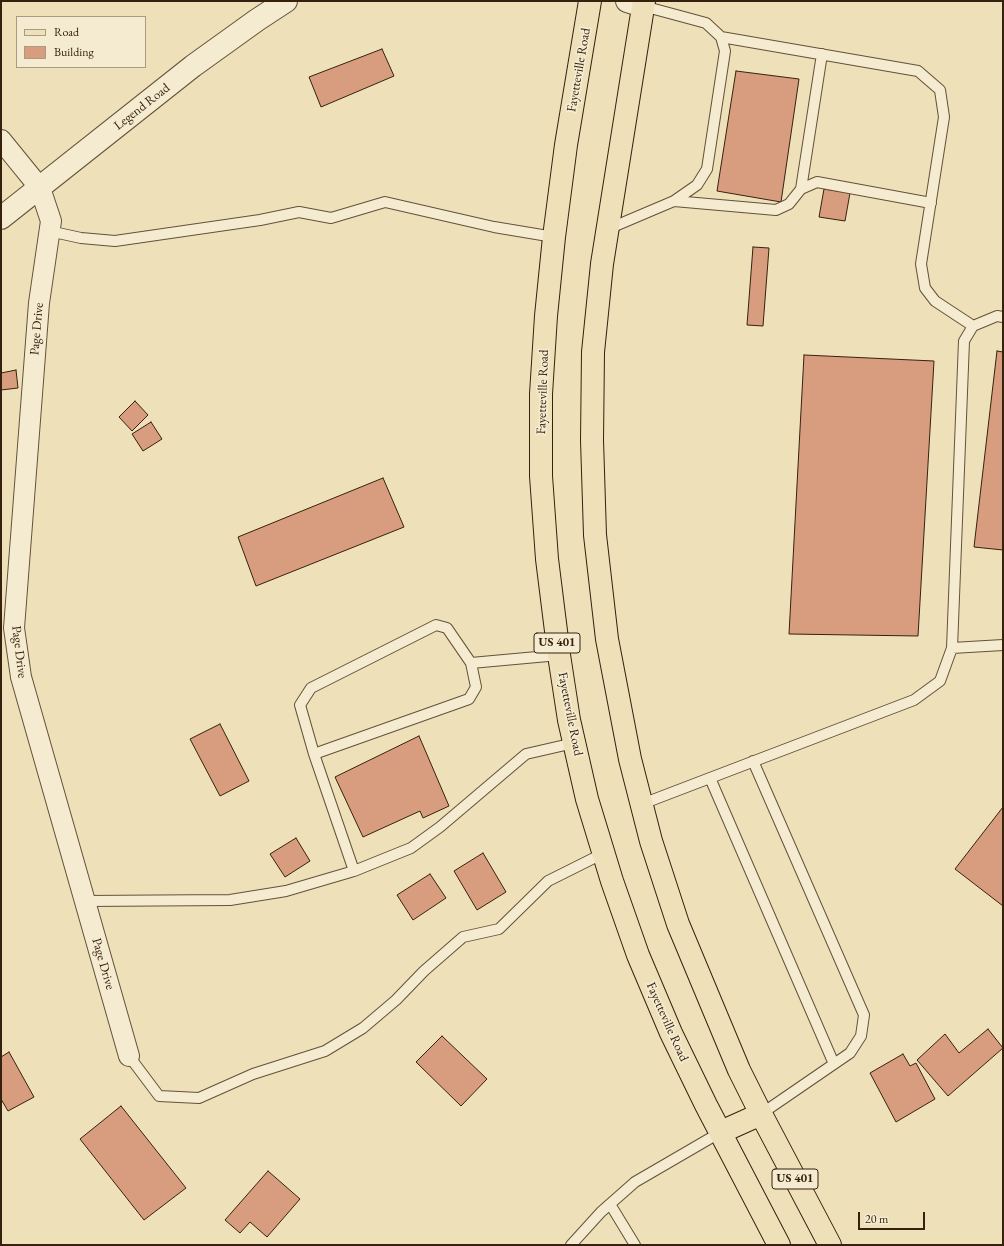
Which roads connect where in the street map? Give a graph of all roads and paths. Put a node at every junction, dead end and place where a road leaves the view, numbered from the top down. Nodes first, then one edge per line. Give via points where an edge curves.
1 (286, 1) edge
2 (590, 1) edge
3 (638, 3) edge
4 (721, 37) junction
5 (822, 54) junction
6 (1, 140) edge
7 (40, 188) junction
8 (801, 189) junction
9 (674, 200) junction
10 (931, 203) junction
11 (1, 218) edge
12 (607, 229) junction
13 (49, 232) junction
14 (554, 237) junction
15 (1003, 317) edge
16 (973, 326) junction
17 (1003, 645) edge
18 (952, 648) junction
19 (559, 655) junction
20 (470, 663) junction
21 (574, 743) junction
22 (314, 754) junction
23 (753, 761) junction
24 (710, 778) junction
25 (642, 804) junction
26 (604, 853) junction
27 (354, 870) junction
28 (85, 900) junction
29 (129, 1056) joint
30 (834, 1064) junction
31 (761, 1114) junction
32 (721, 1132) junction
33 (610, 1204) junction
34 (571, 1245) edge
35 (635, 1245) edge
36 (779, 1245) edge
37 (830, 1245) edge

1 - 7 street, Legend Road via 193,66
2 - 14 main road, Fayetteville Road / US 401 via 566,145
3 - 4 lane via 706,23
3 - 12 main road, US 401
4 - 5 lane
4 - 9 lane via 725,51 706,169 697,185
5 - 8 lane
5 - 10 lane via 918,71 940,90 944,118
6 - 7 street
7 - 11 street, Legend Road
7 - 13 street, Page Drive via 51,221
8 - 9 lane via 789,204 776,210
8 - 10 lane via 817,182
9 - 12 lane
10 - 16 lane via 921,264 925,288 935,301
12 - 25 main road, US 401 via 593,352 595,535 607,639 630,759
13 - 14 lane via 115,241 299,212 331,218 385,202 494,227
13 - 28 street, Page Drive via 39,303 14,628 21,677
14 - 19 main road, Fayetteville Road / US 401 via 541,394 541,476 546,559
15 - 16 lane via 997,316
16 - 18 lane via 964,341
17 - 18 lane
18 - 23 lane via 940,681 914,700
19 - 20 lane
19 - 21 main road, Fayetteville Road / US 401
20 - 22 lane via 476,687 468,699
20 - 22 lane via 448,628 436,625 311,688 300,705
21 - 26 main road, Fayetteville Road / US 401
21 - 27 lane via 526,754 440,827 410,848
22 - 27 lane
23 - 24 lane
23 - 30 lane via 864,1015 861,1036 850,1053
24 - 25 lane
24 - 30 lane
25 - 31 main road, US 401 via 651,841 678,924 739,1070
26 - 29 lane via 548,881 499,929 463,937 363,1028 325,1051 252,1074 199,1098 159,1096
26 - 32 main road, Fayetteville Road / US 401 via 644,970 671,1033
27 - 28 lane via 286,891 230,900
28 - 29 street, Page Drive
30 - 31 lane
31 - 32 main road
31 - 37 main road, US 401
32 - 33 lane via 635,1182
32 - 36 main road, Fayetteville Road / US 401
33 - 34 lane
33 - 35 lane

